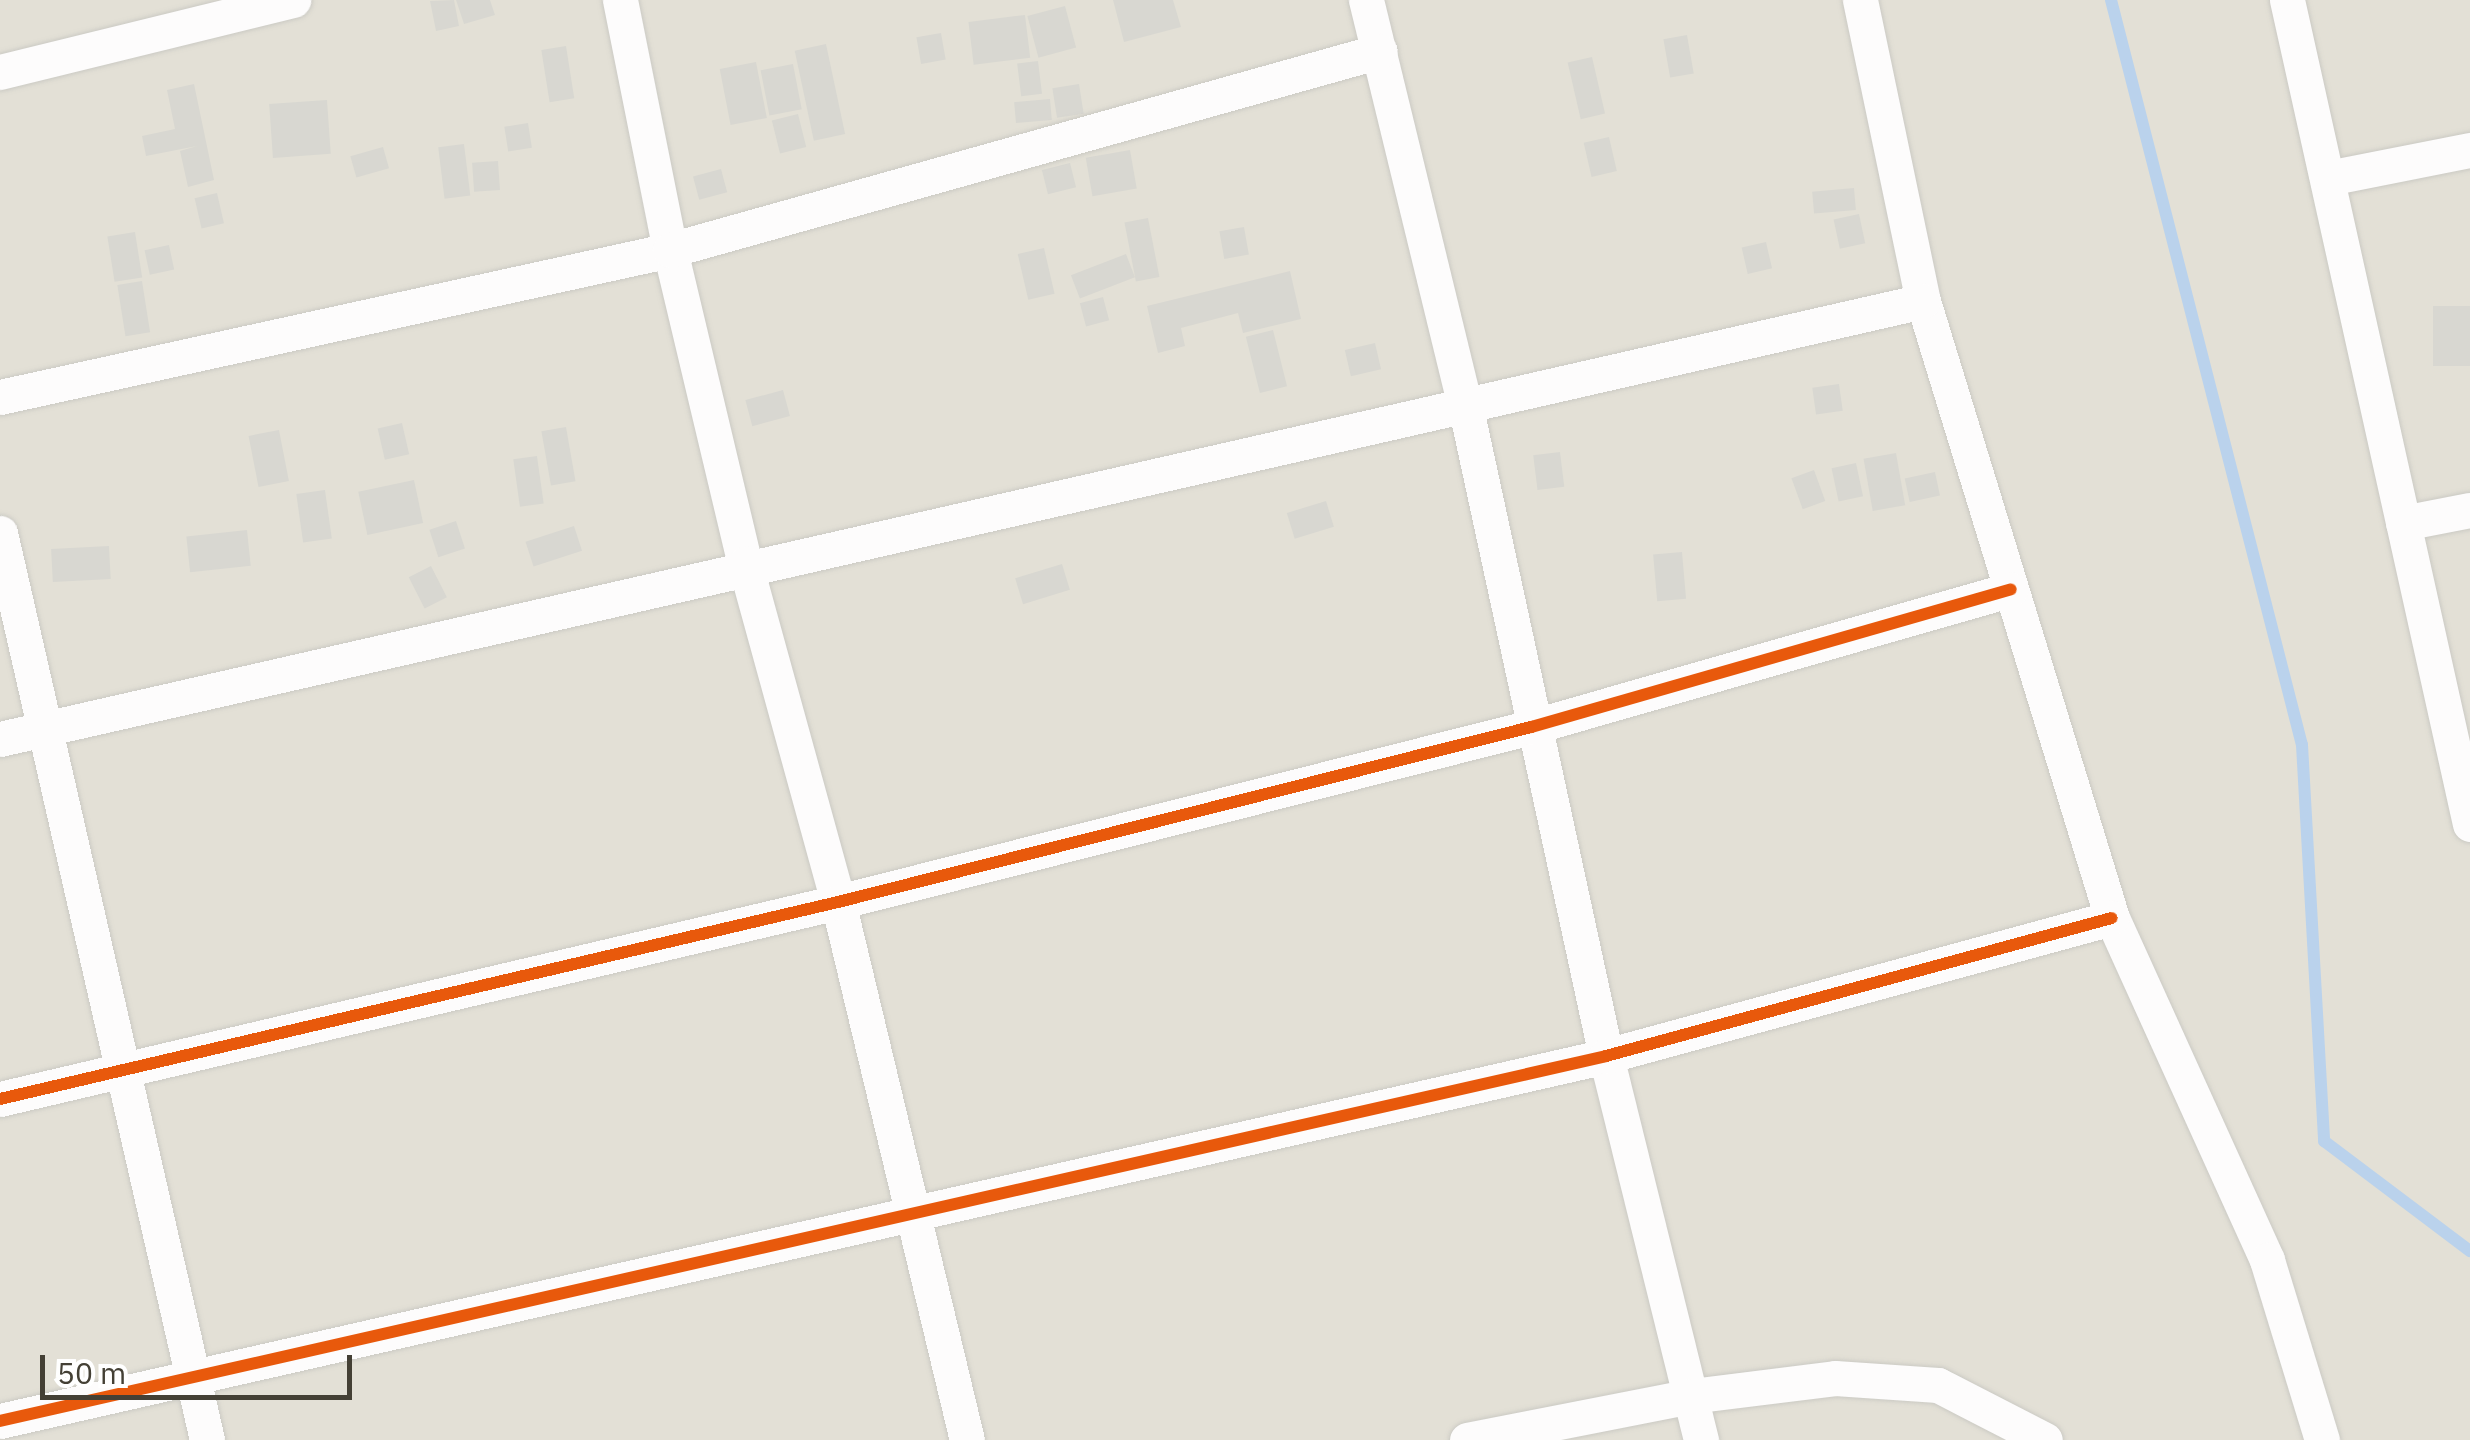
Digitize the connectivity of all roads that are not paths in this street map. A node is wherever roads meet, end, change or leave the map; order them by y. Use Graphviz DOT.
graph roads {
  1 [pos="293,0"];
  2 [pos="620,0"];
  3 [pos="1366,0"];
  4 [pos="1860,0"];
  5 [pos="2287,0"];
  6 [pos="1380,51"];
  7 [pos="0,72"];
  8 [pos="2470,150"];
  9 [pos="2328,178"];
  10 [pos="670,250"];
  11 [pos="1923,301"];
  12 [pos="0,397"];
  13 [pos="1466,410"];
  14 [pos="2470,510"];
  15 [pos="2403,524"];
  16 [pos="0,533"];
  17 [pos="745,564"];
  18 [pos="2011,589"];
  19 [pos="1531,727"];
  20 [pos="45,729"];
  21 [pos="0,739"];
  22 [pos="2470,824"];
  23 [pos="838,902"];
  24 [pos="2112,918"];
  25 [pos="1606,1056"];
  26 [pos="122,1072"];
  27 [pos="0,1099"];
  28 [pos="914,1218"];
  29 [pos="192,1375"];
  30 [pos="1690,1396"];
  31 [pos="0,1422"];
  32 [pos="207,1440"];
  33 [pos="967,1440"];
  34 [pos="1467,1440"];
  35 [pos="1700,1440"];
  36 [pos="2044,1440"];
  37 [pos="2322,1440"];
  1 -- 7 [label="street"];
  2 -- 10 [label="street"];
  3 -- 6 [label="street"];
  4 -- 11 [label="street"];
  5 -- 9 [label="street"];
  6 -- 10 [label="street"];
  6 -- 13 [label="street"];
  8 -- 9 [label="street"];
  9 -- 15 [label="street"];
  10 -- 12 [label="street"];
  10 -- 17 [label="street"];
  11 -- 13 [label="street"];
  11 -- 18 [label="street"];
  13 -- 17 [label="street"];
  13 -- 19 [label="street"];
  14 -- 15 [label="street"];
  15 -- 22 [label="street"];
  16 -- 20 [label="street"];
  17 -- 20 [label="street"];
  17 -- 23 [label="street"];
  18 -- 19 [label="street"];
  18 -- 24 [label="street"];
  19 -- 23 [label="street"];
  19 -- 25 [label="street"];
  20 -- 21 [label="street"];
  20 -- 26 [label="street"];
  23 -- 26 [label="street"];
  23 -- 28 [label="street"];
  24 -- 25 [label="street"];
  24 -- 37 [label="street"];
  25 -- 28 [label="street"];
  25 -- 30 [label="street"];
  26 -- 27 [label="street"];
  26 -- 29 [label="street"];
  28 -- 29 [label="street"];
  28 -- 33 [label="street"];
  29 -- 31 [label="street"];
  29 -- 32 [label="street"];
  30 -- 34 [label="street"];
  30 -- 35 [label="street"];
  30 -- 36 [label="street"];
}
